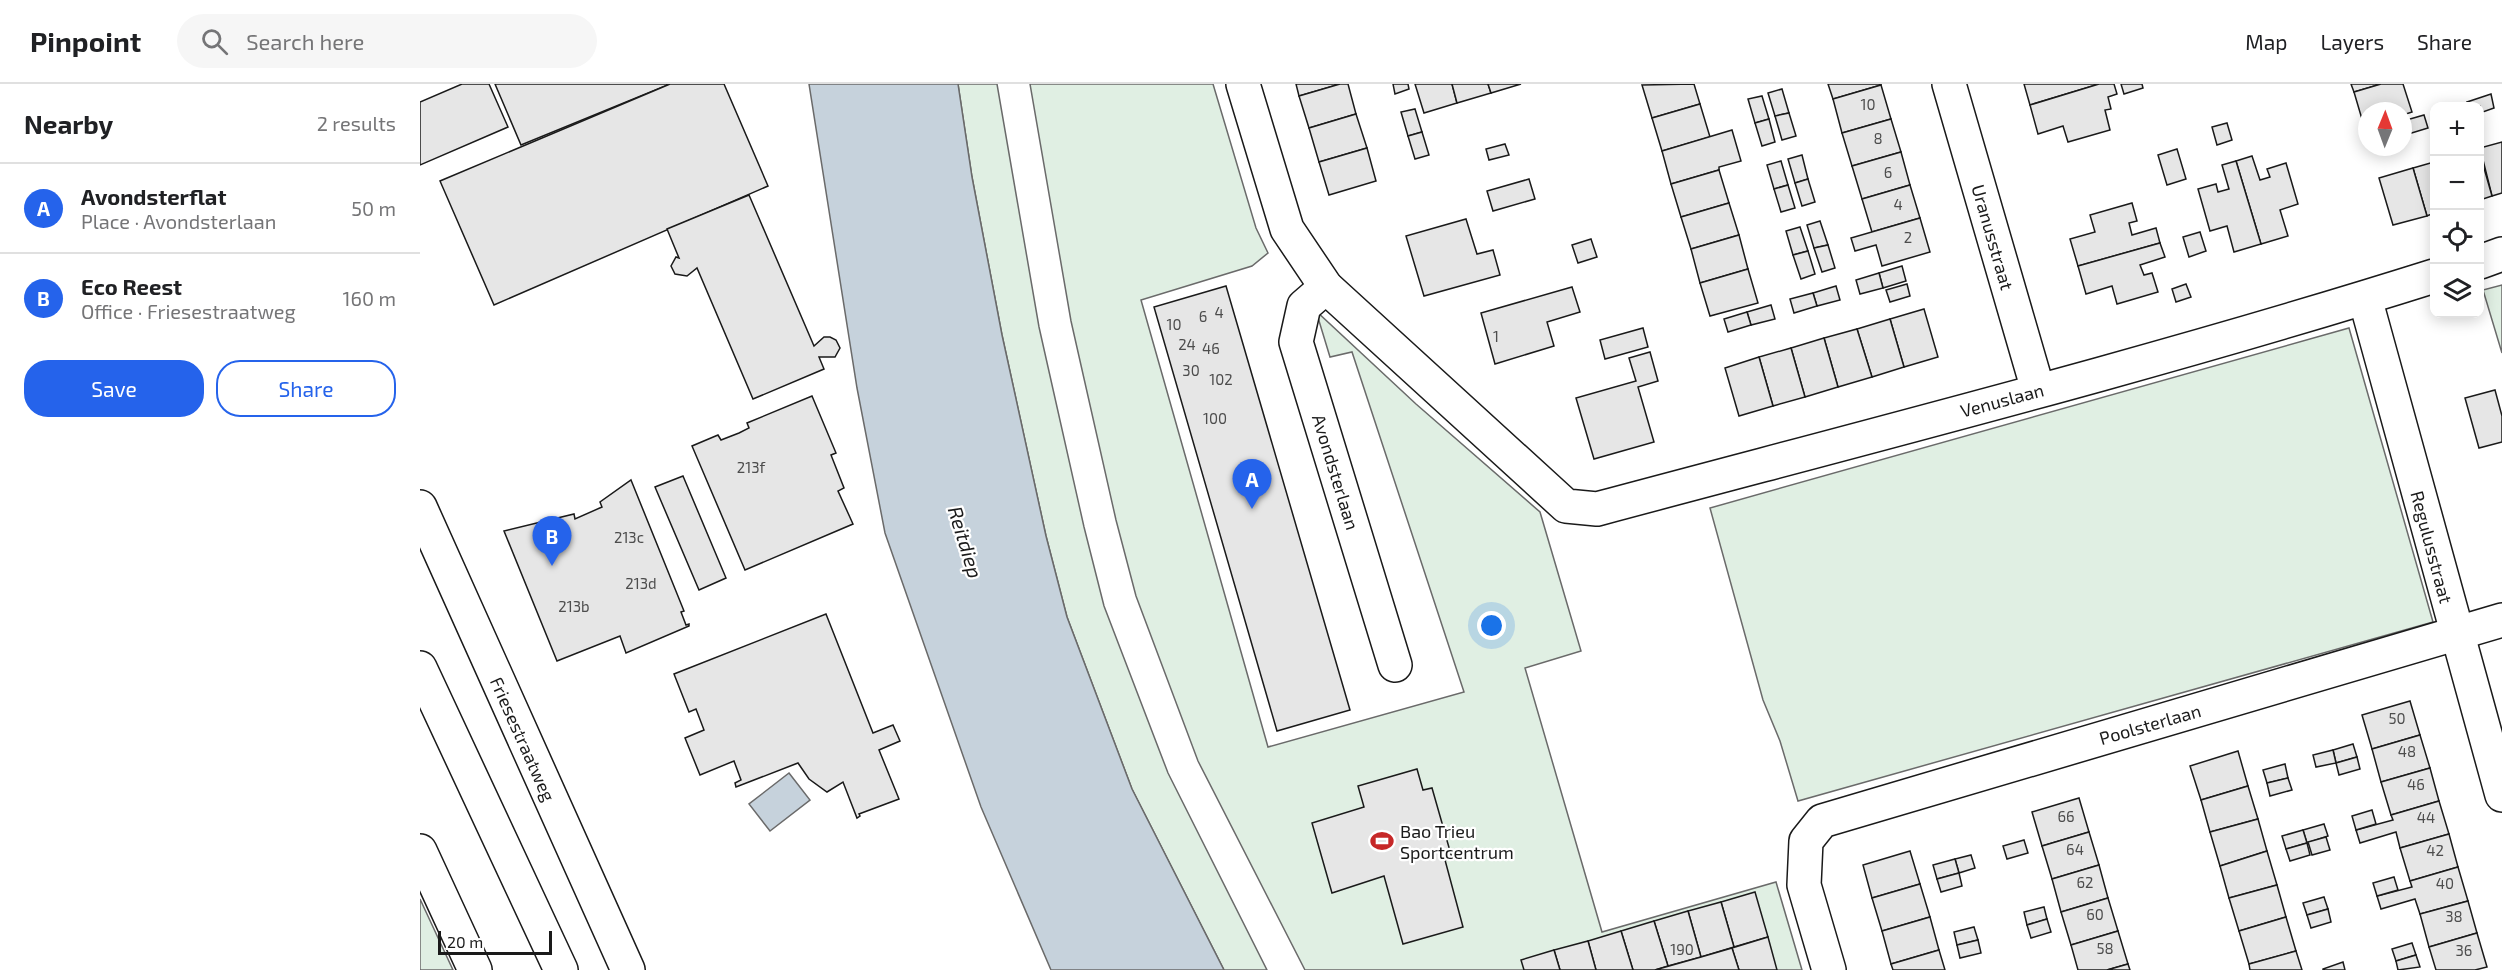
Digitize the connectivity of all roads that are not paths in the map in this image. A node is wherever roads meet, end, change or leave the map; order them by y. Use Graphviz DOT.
graph roads {
  1 [pos="1243,84"];
  2 [pos="1949,84"];
  3 [pos="2502,255"];
  4 [pos="2484,261"];
  5 [pos="2430,277"];
  6 [pos="1326,287"];
  7 [pos="2365,298"];
  8 [pos="2038,390"];
  9 [pos="420,507"];
  10 [pos="2502,620"];
  11 [pos="2456,634"];
  12 [pos="1395,665"];
  13 [pos="420,668"];
  14 [pos="2502,795"];
  15 [pos="420,851"];
  16 [pos="475,970"];
  17 [pos="561,970"];
  18 [pos="627,970"];
  19 [pos="1829,970"];
  1 -- 6 [label="main road"];
  2 -- 8 [label="main road, Uranusstraat"];
  3 -- 4 [label="main road"];
  5 -- 7 [label="main road, Venuslaan"];
  6 -- 8 [label="main road, Venuslaan"];
  6 -- 12 [label="main road, Avondsterlaan"];
  7 -- 8 [label="main road, Venuslaan"];
  7 -- 11 [label="main road, Regulusstraat"];
  9 -- 18 [label="main road, Friesestraatweg"];
  10 -- 11 [label="main road, Poolsterlaan"];
  11 -- 14 [label="main road, Regulusstraat"];
  11 -- 19 [label="main road, Poolsterlaan"];
  13 -- 17 [label="main road"];
  15 -- 16 [label="main road"];
}
